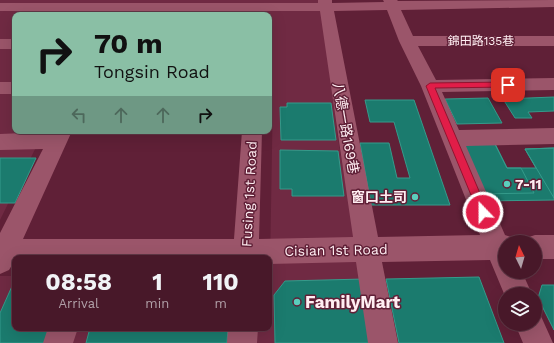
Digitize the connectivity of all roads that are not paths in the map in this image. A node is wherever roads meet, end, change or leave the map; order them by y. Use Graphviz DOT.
graph roads {
  1 [pos="169,3"];
  2 [pos="325,3"];
  3 [pos="391,3"];
  4 [pos="554,3"];
  5 [pos="0,6"];
  6 [pos="121,7"];
  7 [pos="258,7"];
  8 [pos="407,41"];
  9 [pos="554,41"];
  10 [pos="0,44"];
  11 [pos="12,44"];
  12 [pos="554,84"];
  13 [pos="430,86"];
  14 [pos="0,88"];
  15 [pos="12,88"];
  16 [pos="252,134"];
  17 [pos="60,136"];
  18 [pos="554,136"];
  19 [pos="452,138"];
  20 [pos="0,142"];
  21 [pos="498,242"];
  22 [pos="542,247"];
  23 [pos="554,247"];
  24 [pos="367,250"];
  25 [pos="498,253"];
  26 [pos="1,255"];
  27 [pos="12,255"];
  28 [pos="246,255"];
  29 [pos="62,331"];
  30 [pos="243,331"];
  31 [pos="533,331"];
  32 [pos="58,343"];
  33 [pos="242,343"];
  34 [pos="384,343"];
  35 [pos="538,343"];
  1 -- 6 [label="street"];
  1 -- 7 [label="street"];
  2 -- 3 [label="street"];
  2 -- 7 [label="street"];
  2 -- 24 [label="street, 八德一路169巷"];
  3 -- 4 [label="street"];
  3 -- 8 [label="street"];
  5 -- 6 [label="street"];
  8 -- 9 [label="street, 錦田路135巷"];
  8 -- 13 [label="street"];
  10 -- 11 [label="street"];
  12 -- 13 [label="street"];
  13 -- 19 [label="street"];
  14 -- 15 [label="street"];
  16 -- 28 [label="street, Fusing 1st Road"];
  17 -- 20 [label="street"];
  17 -- 26 [label="street"];
  18 -- 19 [label="street"];
  19 -- 21 [label="street"];
  22 -- 23 [label="street"];
  24 -- 25 [label="street, Cisian 1st Road"];
  24 -- 28 [label="street, Cisian 1st Road"];
  24 -- 34 [label="street, 八德一路169巷"];
  26 -- 27 [label="street, Cisian 1st Road"];
  29 -- 32 [label="street"];
  30 -- 33 [label="street"];
  31 -- 35 [label="street"];
}
